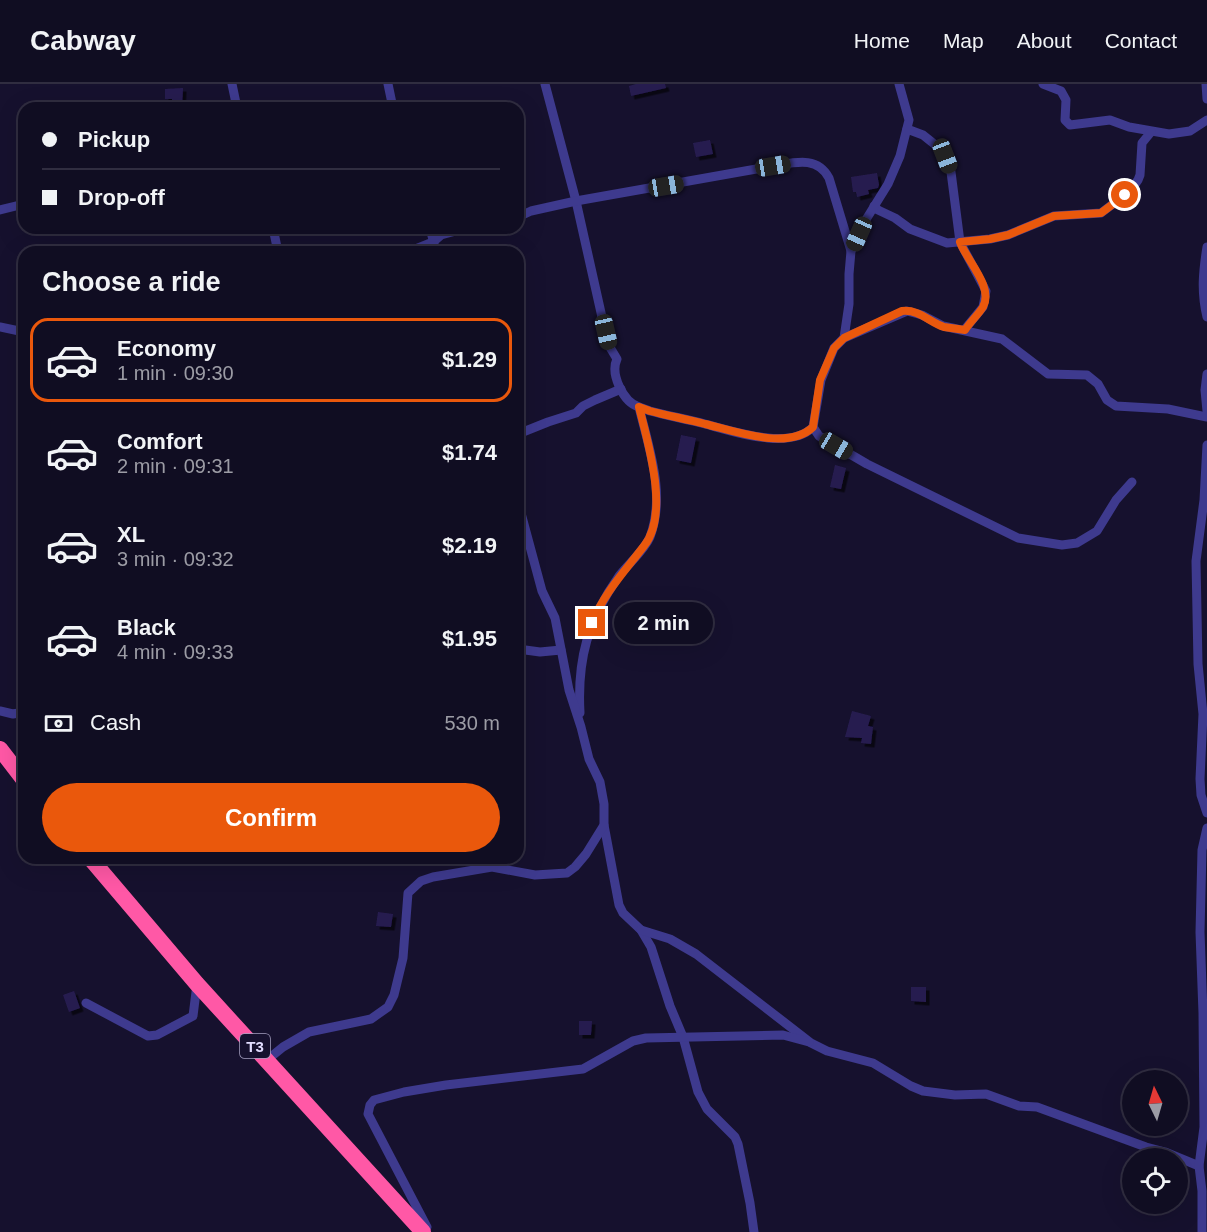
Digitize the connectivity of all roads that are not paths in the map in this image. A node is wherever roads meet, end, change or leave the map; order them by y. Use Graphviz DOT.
graph roads {
  1 [pos="232,84"];
  2 [pos="388,84"];
  3 [pos="545,84"];
  4 [pos="899,84"];
  5 [pos="1043,84"];
  6 [pos="1206,84"];
  7 [pos="1207,99"];
  8 [pos="236,102"];
  9 [pos="392,102"];
  10 [pos="1207,120"];
  11 [pos="907,129"];
  12 [pos="1151,132"];
  13 [pos="576,201"];
  14 [pos="18,206"];
  15 [pos="874,206"];
  16 [pos="0,210"];
  17 [pos="524,214"];
  18 [pos="431,234"];
  19 [pos="445,234"];
  20 [pos="433,242"];
  21 [pos="960,242"];
  22 [pos="423,246"];
  23 [pos="434,246"];
  24 [pos="1207,247"];
  25 [pos="851,251"];
  26 [pos="1207,317"];
  27 [pos="0,327"];
  28 [pos="965,330"];
  29 [pos="18,331"];
  30 [pos="844,338"];
  31 [pos="1207,374"];
  32 [pos="621,390"];
  33 [pos="639,407"];
  34 [pos="1207,411"];
  35 [pos="1207,417"];
  36 [pos="813,427"];
  37 [pos="524,432"];
  38 [pos="1207,445"];
  39 [pos="1132,482"];
  40 [pos="524,524"];
  41 [pos="524,650"];
  42 [pos="561,650"];
  43 [pos="0,711"];
  44 [pos="18,713"];
  45 [pos="581,728"];
  46 [pos="0,749"];
  47 [pos="18,772"];
  48 [pos="1207,813"];
  49 [pos="604,825"];
  50 [pos="1207,828"];
  51 [pos="95,864"];
  52 [pos="641,930"];
  53 [pos="197,984"];
  54 [pos="86,1003"];
  55 [pos="683,1037"];
  56 [pos="811,1043"];
  57 [pos="267,1060"];
  58 [pos="1199,1166"];
  59 [pos="1204,1193"];
  60 [pos="423,1232"];
  61 [pos="429,1232"];
  62 [pos="754,1232"];
  63 [pos="1202,1232"];
  1 -- 8 [label="street"];
  2 -- 9 [label="street"];
  3 -- 13 [label="street"];
  4 -- 11 [label="street"];
  5 -- 12 [label="street"];
  6 -- 7 [label="street"];
  10 -- 12 [label="street"];
  11 -- 15 [label="street"];
  11 -- 21 [label="street"];
  12 -- 21 [label="street"];
  13 -- 17 [label="street"];
  13 -- 25 [label="street"];
  13 -- 32 [label="street"];
  14 -- 16 [label="street"];
  15 -- 21 [label="street"];
  15 -- 25 [label="street"];
  18 -- 20 [label="street"];
  19 -- 20 [label="street"];
  20 -- 22 [label="street"];
  20 -- 23 [label="street"];
  21 -- 28 [label="street"];
  24 -- 26 [label="street"];
  25 -- 30 [label="street"];
  27 -- 29 [label="street"];
  28 -- 30 [label="street"];
  28 -- 35 [label="street"];
  30 -- 36 [label="street"];
  31 -- 34 [label="street"];
  32 -- 33 [label="street"];
  32 -- 37 [label="street"];
  33 -- 36 [label="street"];
  33 -- 45 [label="street"];
  36 -- 39 [label="street"];
  38 -- 48 [label="street"];
  40 -- 42 [label="street"];
  41 -- 42 [label="street"];
  42 -- 45 [label="street"];
  43 -- 44 [label="street"];
  45 -- 49 [label="street"];
  46 -- 47 [label="highway"];
  49 -- 52 [label="street"];
  49 -- 57 [label="street"];
  50 -- 58 [label="street"];
  51 -- 53 [label="highway, T3"];
  52 -- 55 [label="street"];
  52 -- 56 [label="street"];
  53 -- 54 [label="street"];
  53 -- 57 [label="highway, T3"];
  55 -- 56 [label="street"];
  55 -- 61 [label="street"];
  55 -- 62 [label="street"];
  56 -- 58 [label="street"];
  57 -- 60 [label="highway, T3"];
  58 -- 59 [label="street"];
  59 -- 63 [label="street"];
}
